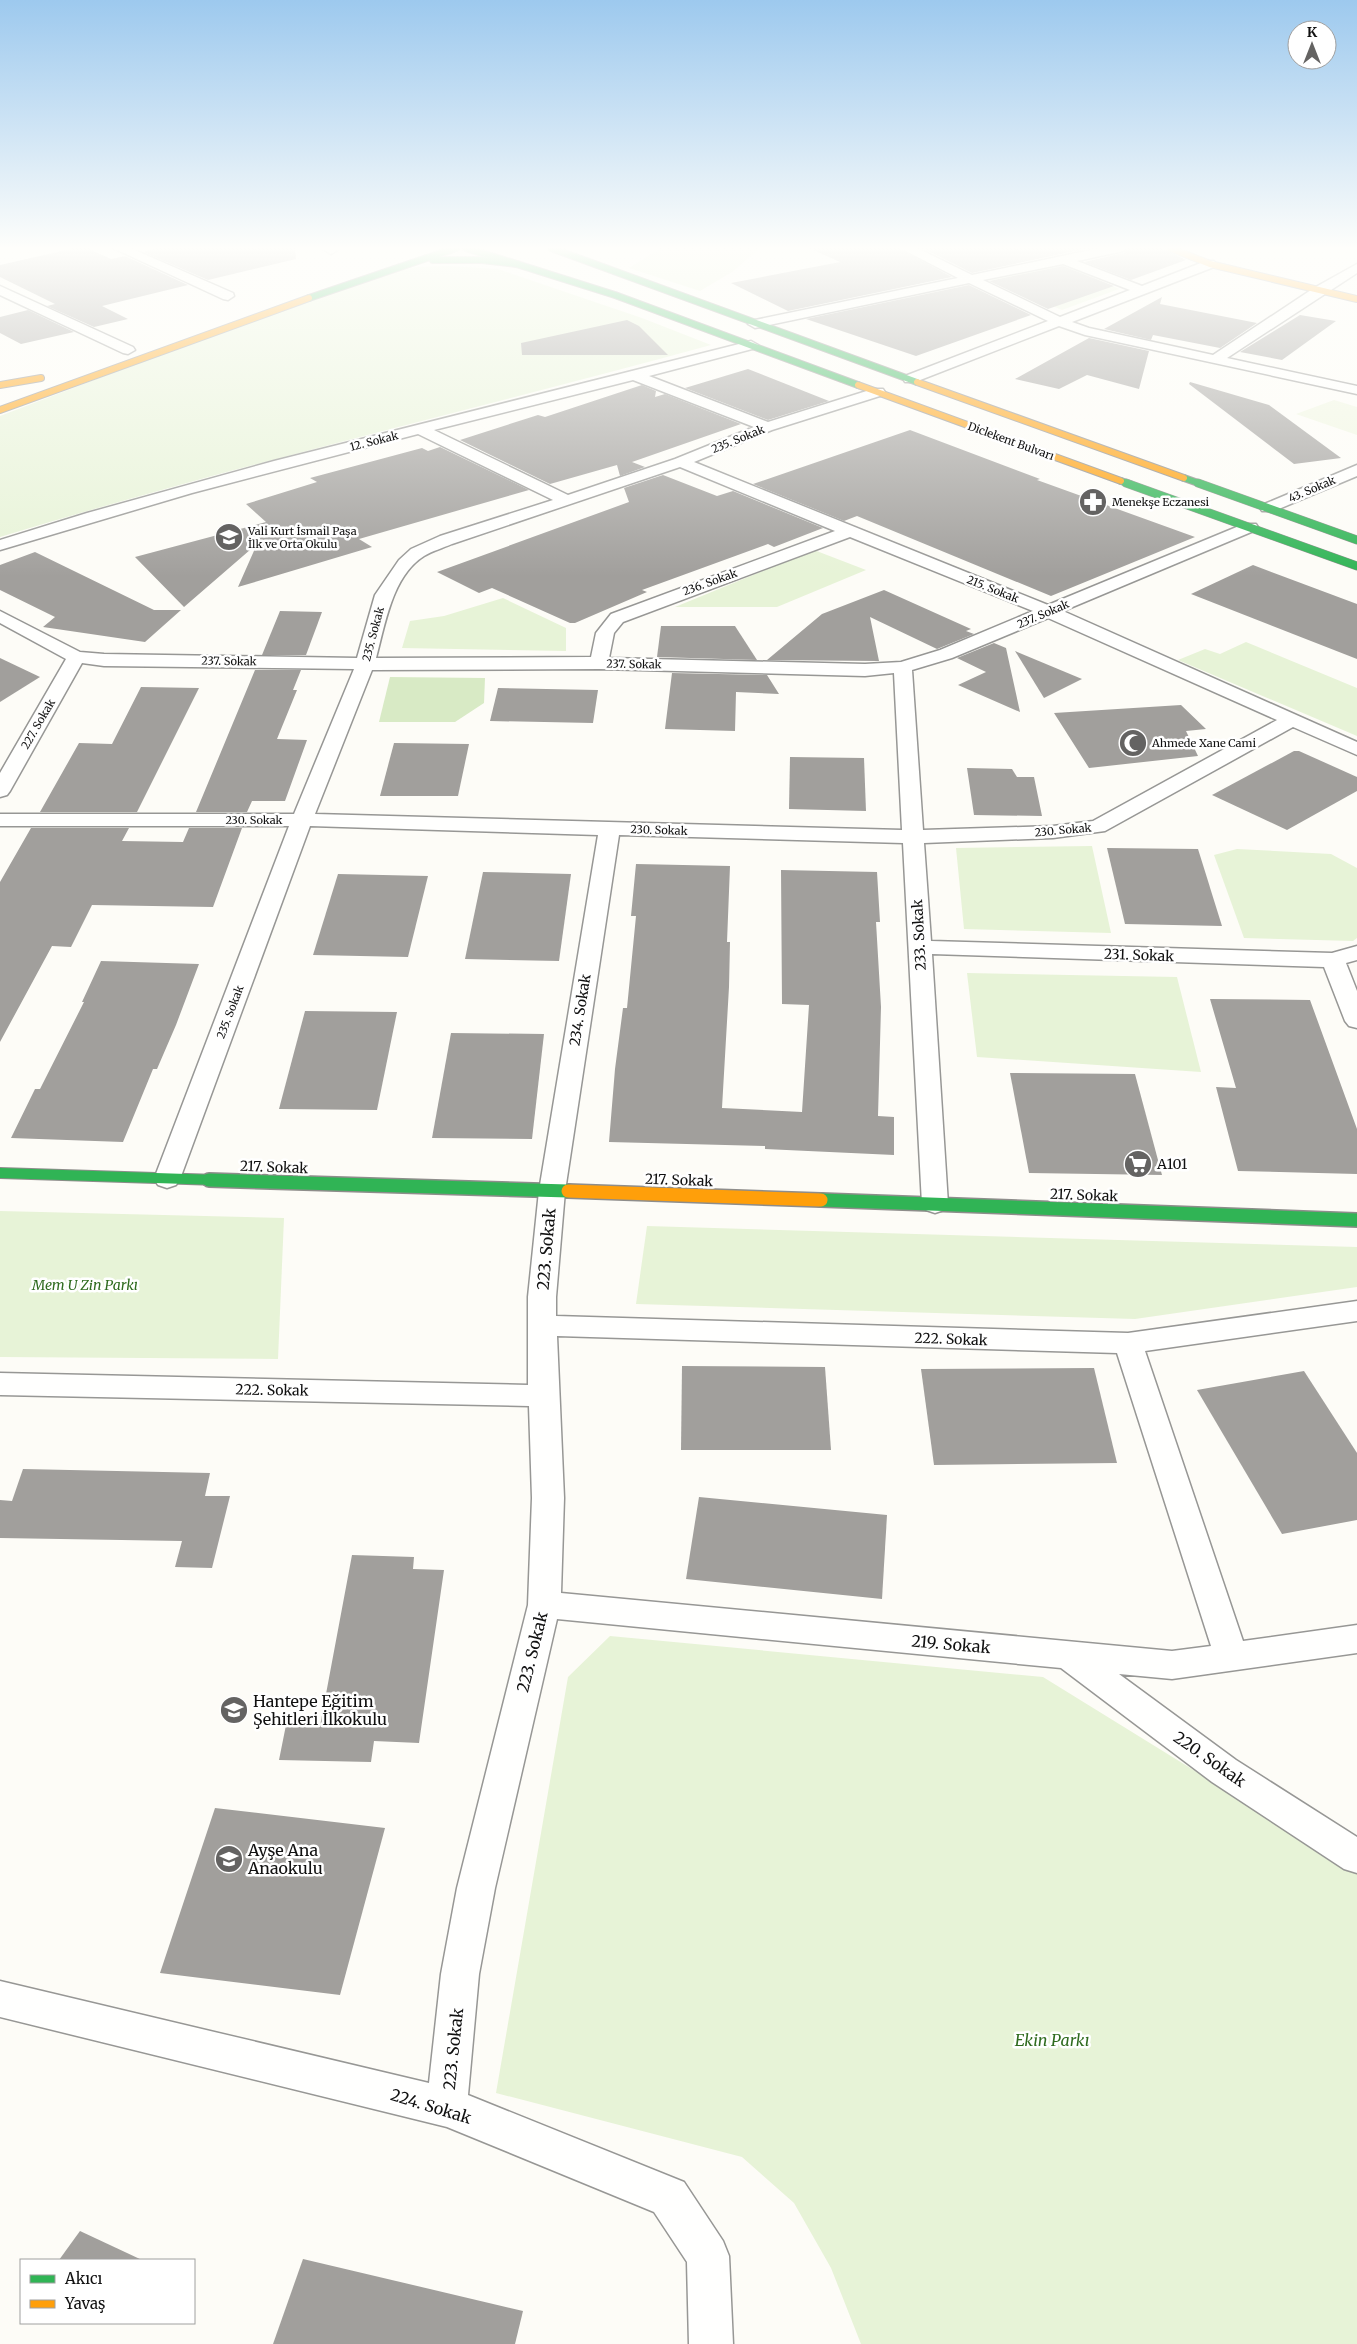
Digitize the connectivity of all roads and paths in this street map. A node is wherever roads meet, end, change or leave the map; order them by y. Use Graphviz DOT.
graph roads {
  1 [pos="146,357"];
  2 [pos="705,357"];
  3 [pos="784,357"];
  4 [pos="849,357"];
  5 [pos="967,357"];
  6 [pos="1202,357"];
  7 [pos="1218,357"];
  8 [pos="1214,360"];
  9 [pos="1357,375"];
  10 [pos="637,376"];
  11 [pos="910,379"];
  12 [pos="0,385"];
  13 [pos="1342,387"];
  14 [pos="1357,390"];
  15 [pos="0,391"];
  16 [pos="878,392"];
  17 [pos="0,410"];
  18 [pos="767,427"];
  19 [pos="419,430"];
  20 [pos="680,462"];
  21 [pos="1357,470"];
  22 [pos="567,501"];
  23 [pos="1268,508"];
  24 [pos="1250,527"];
  25 [pos="852,530"];
  26 [pos="1357,540"];
  27 [pos="0,545"];
  28 [pos="1357,566"];
  29 [pos="1048,611"];
  30 [pos="0,616"];
  31 [pos="76,657"];
  32 [pos="599,663"];
  33 [pos="365,664"];
  34 [pos="903,666"];
  35 [pos="1290,721"];
  36 [pos="1357,749"];
  37 [pos="0,791"];
  38 [pos="0,820"];
  39 [pos="302,820"];
  40 [pos="609,829"];
  41 [pos="913,837"];
  42 [pos="920,946"];
  43 [pos="1357,953"];
  44 [pos="1333,960"];
  45 [pos="1357,1021"];
  46 [pos="0,1173"];
  47 [pos="167,1179"];
  48 [pos="552,1191"];
  49 [pos="935,1204"];
  50 [pos="1357,1220"];
  51 [pos="1357,1311"];
  52 [pos="542,1326"];
  53 [pos="1128,1344"];
  54 [pos="0,1384"];
  55 [pos="543,1396"];
  56 [pos="544,1605"];
  57 [pos="1357,1639"];
  58 [pos="1068,1655"];
  59 [pos="1231,1657"];
  60 [pos="1357,1857"];
  61 [pos="0,1999"];
  62 [pos="447,2107"];
  63 [pos="711,2344"];
  1 -- 17 [label="main road"];
  2 -- 10 [label="street, 12. Sokak"];
  3 -- 16 [label="main road, Diclekent Bulvarı"];
  4 -- 11 [label="main road, Diclekent Bulvarı"];
  5 -- 11 [label="street"];
  6 -- 8 [label="street"];
  7 -- 8 [label="street"];
  8 -- 13 [label="street"];
  9 -- 13 [label="street"];
  10 -- 18 [label="street"];
  10 -- 19 [label="street, 12. Sokak"];
  11 -- 23 [label="main road, Diclekent Bulvarı"];
  12 -- 15 [label="main road"];
  13 -- 14 [label="street"];
  16 -- 18 [label="street, 235. Sokak"];
  16 -- 24 [label="main road, Diclekent Bulvarı"];
  18 -- 20 [label="street, 235. Sokak"];
  19 -- 22 [label="street"];
  19 -- 27 [label="street, 12. Sokak"];
  20 -- 22 [label="street, 235. Sokak"];
  20 -- 25 [label="street, 215. Sokak"];
  21 -- 23 [label="street, 43. Sokak"];
  22 -- 33 [label="street, 235. Sokak"];
  23 -- 26 [label="main road, Diclekent Bulvarı"];
  24 -- 28 [label="main road, Diclekent Bulvarı"];
  24 -- 29 [label="street, 237. Sokak"];
  25 -- 29 [label="street, 215. Sokak"];
  25 -- 32 [label="street, 236. Sokak"];
  29 -- 34 [label="street, 237. Sokak"];
  29 -- 35 [label="street, 215. Sokak"];
  30 -- 31 [label="street, 237. Sokak"];
  31 -- 33 [label="street, 237. Sokak"];
  31 -- 37 [label="street, 227. Sokak"];
  32 -- 33 [label="street, 237. Sokak"];
  32 -- 34 [label="street, 237. Sokak"];
  33 -- 39 [label="street, 235. Sokak"];
  34 -- 41 [label="street, 233. Sokak"];
  35 -- 36 [label="street, 215. Sokak"];
  35 -- 41 [label="street, 230. Sokak"];
  38 -- 39 [label="street, 230. Sokak"];
  39 -- 40 [label="street, 230. Sokak"];
  39 -- 47 [label="street, 235. Sokak"];
  40 -- 41 [label="street, 230. Sokak"];
  40 -- 48 [label="street, 234. Sokak"];
  41 -- 42 [label="street, 233. Sokak"];
  42 -- 44 [label="street, 231. Sokak"];
  42 -- 49 [label="street, 233. Sokak"];
  43 -- 44 [label="street, 231. Sokak"];
  44 -- 45 [label="street"];
  46 -- 47 [label="main road, 217. Sokak"];
  47 -- 48 [label="main road, 217. Sokak"];
  48 -- 49 [label="main road, 217. Sokak"];
  48 -- 52 [label="street, 223. Sokak"];
  49 -- 50 [label="main road, 217. Sokak"];
  51 -- 53 [label="street, 222. Sokak"];
  52 -- 53 [label="street, 222. Sokak"];
  52 -- 55 [label="street, 223. Sokak"];
  53 -- 59 [label="street"];
  54 -- 55 [label="street, 222. Sokak"];
  55 -- 56 [label="street, 223. Sokak"];
  56 -- 58 [label="street, 219. Sokak"];
  56 -- 62 [label="street, 223. Sokak"];
  57 -- 59 [label="street, 219. Sokak"];
  58 -- 59 [label="street, 219. Sokak"];
  58 -- 60 [label="street, 220. Sokak"];
  61 -- 62 [label="street, 224. Sokak"];
  62 -- 63 [label="street, 224. Sokak"];
}
